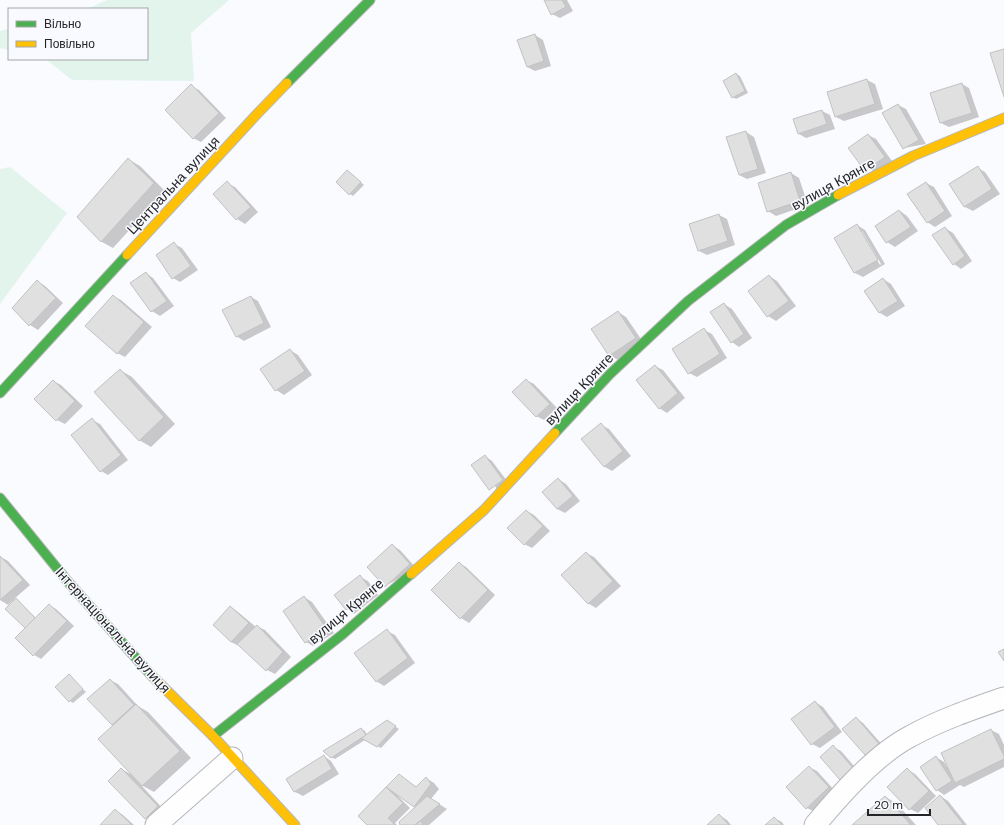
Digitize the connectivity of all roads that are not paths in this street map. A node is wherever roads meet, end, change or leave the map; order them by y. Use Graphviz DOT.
graph roads {
  1 [pos="370,0"];
  2 [pos="1004,118"];
  3 [pos="0,393"];
  4 [pos="0,498"];
  5 [pos="1004,698"];
  6 [pos="212,736"];
  7 [pos="232,758"];
  8 [pos="156,825"];
  9 [pos="294,825"];
  10 [pos="815,825"];
  1 -- 3 [label="street, Центральна вулиця"];
  2 -- 6 [label="street, вулиця Крянге"];
  4 -- 6 [label="street, Інтернаціональна вулиця"];
  5 -- 10 [label="street"];
  6 -- 7 [label="street, Інтернаціональна вулиця"];
  7 -- 8 [label="street"];
  7 -- 9 [label="street, Інтернаціональна вулиця"];
}
